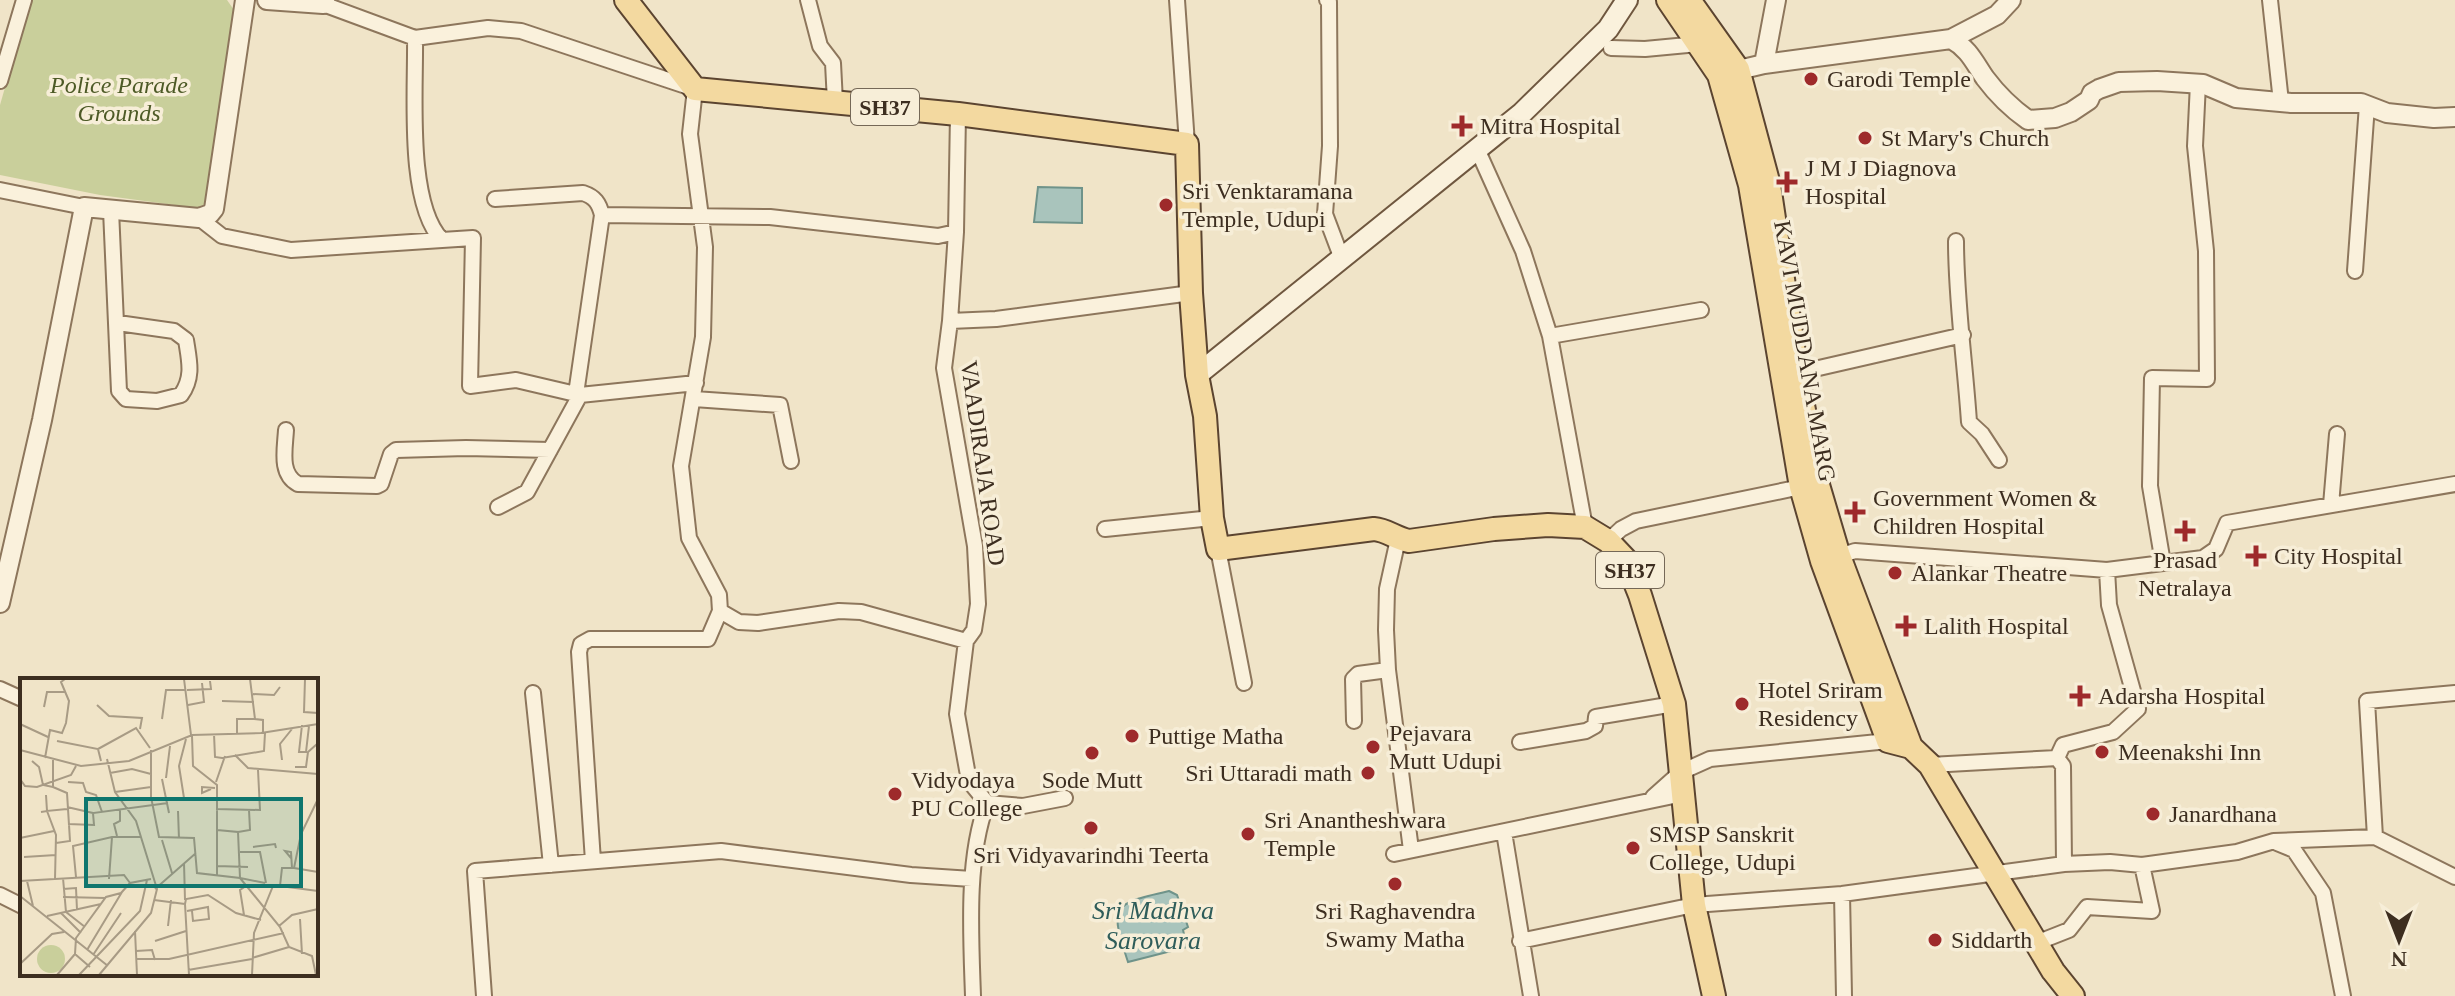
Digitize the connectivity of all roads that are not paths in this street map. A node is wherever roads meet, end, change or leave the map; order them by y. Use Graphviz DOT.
graph roads {
  1 [pos="24,0"];
  2 [pos="245,0"];
  3 [pos="267,0"];
  4 [pos="808,0"];
  5 [pos="1177,0"];
  6 [pos="1327,0"];
  7 [pos="1627,0"];
  8 [pos="1668,0"];
  9 [pos="1689,0"];
  10 [pos="1776,0"];
  11 [pos="2011,0"];
  12 [pos="2270,0"];
  13 [pos="629,1"];
  14 [pos="324,2"];
  15 [pos="415,38"];
  16 [pos="1951,39"];
  17 [pos="1698,44"];
  18 [pos="1611,48"];
  19 [pos="1764,64"];
  20 [pos="1729,72"];
  21 [pos="0,81"];
  22 [pos="2198,83"];
  23 [pos="695,89"];
  24 [pos="835,102"];
  25 [pos="2281,102"];
  26 [pos="2367,105"];
  27 [pos="958,114"];
  28 [pos="2455,117"];
  29 [pos="1187,144"];
  30 [pos="1478,151"];
  31 [pos="0,190"];
  32 [pos="495,199"];
  33 [pos="84,207"];
  34 [pos="111,210"];
  35 [pos="602,215"];
  36 [pos="700,216"];
  37 [pos="199,218"];
  38 [pos="956,232"];
  39 [pos="442,240"];
  40 [pos="1956,241"];
  41 [pos="1342,259"];
  42 [pos="2355,271"];
  43 [pos="1191,293"];
  44 [pos="1701,310"];
  45 [pos="950,321"];
  46 [pos="118,323"];
  47 [pos="1963,335"];
  48 [pos="1550,336"];
  49 [pos="1797,373"];
  50 [pos="1197,375"];
  51 [pos="696,383"];
  52 [pos="578,394"];
  53 [pos="694,399"];
  54 [pos="286,430"];
  55 [pos="2337,434"];
  56 [pos="550,450"];
  57 [pos="1999,460"];
  58 [pos="791,461"];
  59 [pos="2455,484"];
  60 [pos="1801,487"];
  61 [pos="2331,505"];
  62 [pos="498,507"];
  63 [pos="1212,518"];
  64 [pos="1585,527"];
  65 [pos="1105,529"];
  66 [pos="1398,539"];
  67 [pos="1608,541"];
  68 [pos="1218,549"];
  69 [pos="1839,556"];
  70 [pos="2163,563"];
  71 [pos="2107,570"];
  72 [pos="0,603"];
  73 [pos="720,611"];
  74 [pos="966,641"];
  75 [pos="1388,670"];
  76 [pos="1244,683"];
  77 [pos="0,689"];
  78 [pos="533,693"];
  79 [pos="2455,693"];
  80 [pos="20,698"];
  81 [pos="1674,704"];
  82 [pos="1354,721"];
  83 [pos="1888,741"];
  84 [pos="1520,742"];
  85 [pos="1911,747"];
  86 [pos="2057,758"];
  87 [pos="1930,765"];
  88 [pos="1682,783"];
  89 [pos="1065,798"];
  90 [pos="1647,801"];
  91 [pos="987,803"];
  92 [pos="1504,832"];
  93 [pos="2375,837"];
  94 [pos="2274,841"];
  95 [pos="1411,850"];
  96 [pos="1394,854"];
  97 [pos="593,861"];
  98 [pos="2064,864"];
  99 [pos="551,865"];
  100 [pos="2142,865"];
  101 [pos="1996,873"];
  102 [pos="2455,877"];
  103 [pos="972,879"];
  104 [pos="1842,894"];
  105 [pos="0,895"];
  106 [pos="20,905"];
  107 [pos="1694,905"];
  108 [pos="1520,941"];
  109 [pos="2036,943"];
  110 [pos="2053,971"];
  111 [pos="484,996"];
  112 [pos="973,996"];
  113 [pos="1531,996"];
  114 [pos="1714,996"];
  115 [pos="1844,996"];
  116 [pos="2056,996"];
  117 [pos="2073,996"];
  118 [pos="2343,996"];
  1 -- 21 [label="street"];
  2 -- 37 [label="street"];
  3 -- 14 [label="street"];
  4 -- 24 [label="street"];
  5 -- 29 [label="street"];
  6 -- 41 [label="street"];
  7 -- 30 [label="main road"];
  8 -- 17 [label="main road, KAVI MUDDANA MARG"];
  9 -- 20 [label="main road, KAVI MUDDANA MARG"];
  10 -- 19 [label="street"];
  11 -- 16 [label="street"];
  12 -- 25 [label="street"];
  13 -- 23 [label="main road"];
  14 -- 15 [label="street"];
  15 -- 23 [label="street"];
  15 -- 39 [label="street"];
  16 -- 19 [label="street"];
  16 -- 22 [label="street"];
  17 -- 18 [label="street"];
  17 -- 20 [label="main road, KAVI MUDDANA MARG"];
  19 -- 20 [label="street"];
  20 -- 49 [label="main road, KAVI MUDDANA MARG"];
  20 -- 60 [label="main road, KAVI MUDDANA MARG"];
  22 -- 25 [label="street"];
  22 -- 70 [label="street"];
  23 -- 24 [label="main road, SH37"];
  23 -- 36 [label="street"];
  24 -- 27 [label="main road, SH37"];
  25 -- 26 [label="street"];
  26 -- 28 [label="street"];
  26 -- 42 [label="street"];
  27 -- 29 [label="main road, SH37"];
  27 -- 38 [label="street, VAADIRAJA ROAD"];
  29 -- 43 [label="main road"];
  30 -- 41 [label="main road"];
  30 -- 48 [label="street"];
  31 -- 33 [label="street"];
  32 -- 35 [label="street"];
  33 -- 34 [label="street"];
  33 -- 72 [label="street"];
  34 -- 37 [label="street"];
  34 -- 46 [label="street"];
  35 -- 36 [label="street"];
  35 -- 52 [label="street"];
  36 -- 38 [label="street"];
  36 -- 51 [label="street"];
  37 -- 39 [label="street"];
  38 -- 45 [label="street, VAADIRAJA ROAD"];
  39 -- 52 [label="street"];
  40 -- 47 [label="street"];
  41 -- 50 [label="main road"];
  43 -- 45 [label="street"];
  43 -- 50 [label="main road"];
  44 -- 48 [label="street"];
  45 -- 74 [label="street, VAADIRAJA ROAD"];
  46 -- 46 [label="street"];
  47 -- 49 [label="street"];
  47 -- 57 [label="street"];
  48 -- 64 [label="street"];
  49 -- 69 [label="main road, KAVI MUDDANA MARG"];
  50 -- 63 [label="main road"];
  51 -- 52 [label="street"];
  51 -- 53 [label="street"];
  52 -- 56 [label="street"];
  53 -- 58 [label="street"];
  53 -- 73 [label="street"];
  54 -- 56 [label="street"];
  55 -- 61 [label="street"];
  56 -- 62 [label="street"];
  59 -- 61 [label="street"];
  60 -- 67 [label="street"];
  60 -- 83 [label="main road, KAVI MUDDANA MARG"];
  61 -- 70 [label="street"];
  63 -- 65 [label="street"];
  63 -- 68 [label="main road"];
  64 -- 66 [label="main road, SH37"];
  64 -- 67 [label="main road, SH37"];
  66 -- 68 [label="main road, SH37"];
  66 -- 75 [label="street"];
  67 -- 81 [label="main road, SH37"];
  68 -- 76 [label="street"];
  69 -- 71 [label="street"];
  69 -- 85 [label="main road, KAVI MUDDANA MARG"];
  70 -- 71 [label="street"];
  71 -- 86 [label="street"];
  73 -- 74 [label="street"];
  73 -- 97 [label="street"];
  74 -- 91 [label="street, VAADIRAJA ROAD"];
  75 -- 82 [label="street"];
  75 -- 95 [label="street"];
  77 -- 80 [label="street"];
  78 -- 99 [label="street"];
  79 -- 93 [label="street"];
  81 -- 84 [label="street"];
  81 -- 88 [label="main road, SH37"];
  83 -- 85 [label="main road, KAVI MUDDANA MARG"];
  83 -- 88 [label="street"];
  85 -- 87 [label="main road, KAVI MUDDANA MARG"];
  86 -- 87 [label="street"];
  86 -- 98 [label="street"];
  87 -- 101 [label="main road, KAVI MUDDANA MARG"];
  88 -- 90 [label="street"];
  88 -- 90 [label="street"];
  88 -- 107 [label="main road, SH37"];
  89 -- 91 [label="street"];
  90 -- 92 [label="street"];
  91 -- 103 [label="street"];
  92 -- 95 [label="street"];
  92 -- 108 [label="street"];
  93 -- 94 [label="street"];
  93 -- 102 [label="street"];
  94 -- 100 [label="street"];
  94 -- 118 [label="street"];
  95 -- 96 [label="street"];
  97 -- 99 [label="street"];
  97 -- 103 [label="street"];
  98 -- 100 [label="street"];
  98 -- 101 [label="street"];
  99 -- 111 [label="street"];
  100 -- 109 [label="street"];
  101 -- 104 [label="street"];
  101 -- 109 [label="main road, KAVI MUDDANA MARG"];
  103 -- 112 [label="street"];
  104 -- 107 [label="street"];
  104 -- 115 [label="street"];
  105 -- 106 [label="street"];
  107 -- 108 [label="street"];
  107 -- 114 [label="main road, SH37"];
  108 -- 113 [label="street"];
  109 -- 110 [label="main road, KAVI MUDDANA MARG"];
  110 -- 116 [label="street"];
  110 -- 117 [label="main road, KAVI MUDDANA MARG"];
}
